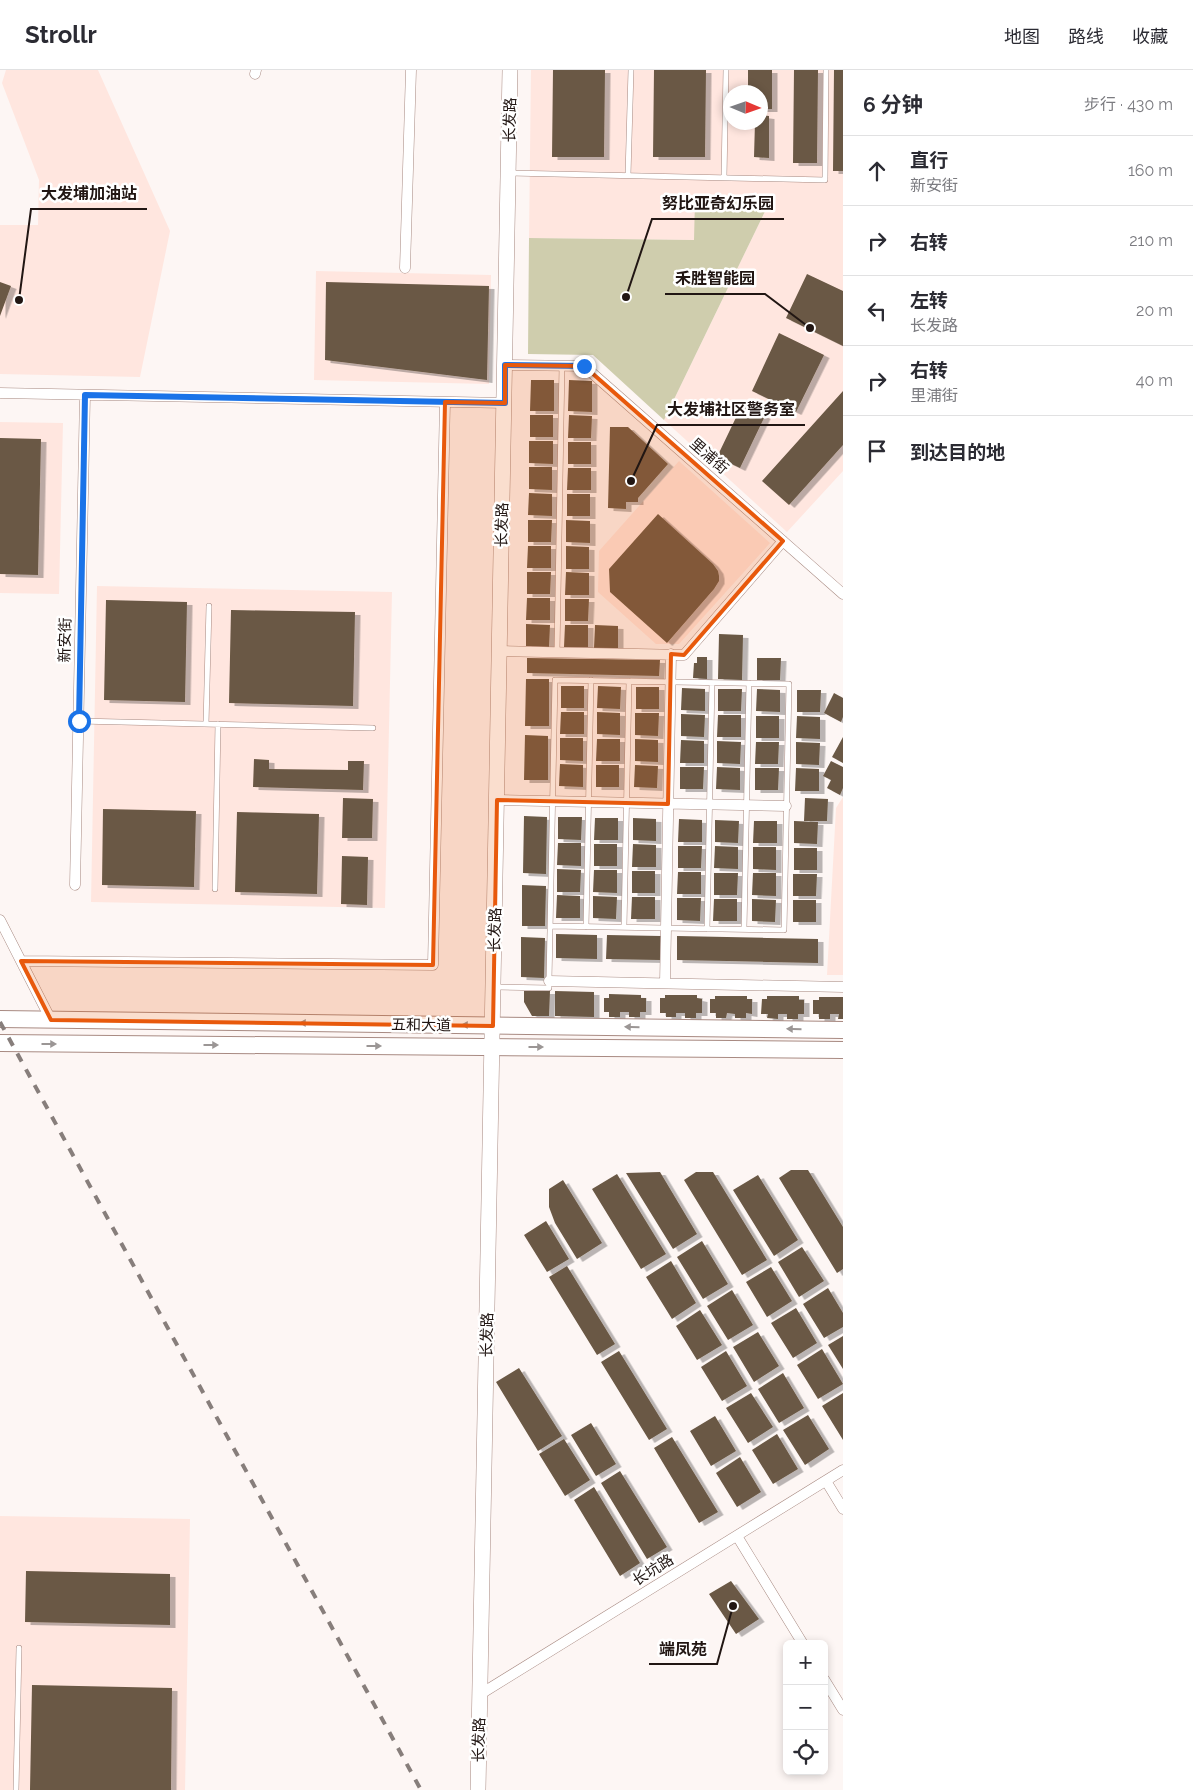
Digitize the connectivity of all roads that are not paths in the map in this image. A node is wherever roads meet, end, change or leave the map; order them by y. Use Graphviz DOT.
graph roads {
  1 [pos="411,70"];
  2 [pos="510,70"];
  3 [pos="631,70"];
  4 [pos="726,70"];
  5 [pos="826,70"];
  6 [pos="509,172"];
  7 [pos="628,175"];
  8 [pos="724,177"];
  9 [pos="405,268"];
  10 [pos="505,365"];
  11 [pos="562,365"];
  12 [pos="0,393"];
  13 [pos="85,395"];
  14 [pos="445,402"];
  15 [pos="505,403"];
  16 [pos="783,542"];
  17 [pos="843,594"];
  18 [pos="209,606"];
  19 [pos="500,651"];
  20 [pos="557,652"];
  21 [pos="671,654"];
  22 [pos="591,680"];
  23 [pos="628,681"];
  24 [pos="670,682"];
  25 [pos="712,682"];
  26 [pos="749,683"];
  27 [pos="79,721"];
  28 [pos="206,724"];
  29 [pos="218,724"];
  30 [pos="373,728"];
  31 [pos="497,800"];
  32 [pos="553,801"];
  33 [pos="589,802"];
  34 [pos="626,803"];
  35 [pos="668,804"];
  36 [pos="709,805"];
  37 [pos="747,805"];
  38 [pos="786,806"];
  39 [pos="75,885"];
  40 [pos="215,889"];
  41 [pos="0,920"];
  42 [pos="550,926"];
  43 [pos="586,927"];
  44 [pos="624,927"];
  45 [pos="666,928"];
  46 [pos="707,929"];
  47 [pos="744,929"];
  48 [pos="21,961"];
  49 [pos="550,981"];
  50 [pos="665,983"];
  51 [pos="494,987"];
  52 [pos="843,987"];
  53 [pos="0,1019"];
  54 [pos="51,1020"];
  55 [pos="493,1026"];
  56 [pos="843,1030"];
  57 [pos="0,1043"];
  58 [pos="492,1047"];
  59 [pos="843,1050"];
  60 [pos="843,1470"];
  61 [pos="826,1481"];
  62 [pos="843,1509"];
  63 [pos="737,1536"];
  64 [pos="801,1640"];
  65 [pos="19,1648"];
  66 [pos="828,1685"];
  67 [pos="480,1695"];
  68 [pos="843,1710"];
  69 [pos="16,1790"];
  70 [pos="478,1790"];
  1 -- 9 [label="street"];
  2 -- 6 [label="street, 长发路"];
  3 -- 7 [label="lane"];
  4 -- 8 [label="lane"];
  5 -- 8 [label="lane"];
  6 -- 7 [label="lane"];
  6 -- 10 [label="street, 长发路"];
  7 -- 8 [label="lane"];
  10 -- 11 [label="street, 里浦街"];
  10 -- 15 [label="street, 长发路"];
  11 -- 16 [label="street, 里浦街"];
  11 -- 20 [label="lane"];
  12 -- 13 [label="street"];
  13 -- 14 [label="street"];
  13 -- 27 [label="street, 新安街"];
  14 -- 15 [label="street"];
  14 -- 48 [label="street"];
  15 -- 19 [label="street, 长发路"];
  16 -- 17 [label="street, 里浦街"];
  16 -- 21 [label="street"];
  18 -- 28 [label="lane"];
  19 -- 20 [label="street"];
  19 -- 31 [label="street, 长发路"];
  20 -- 21 [label="street"];
  21 -- 24 [label="street"];
  22 -- 23 [label="lane"];
  22 -- 32 [label="lane"];
  22 -- 33 [label="lane"];
  23 -- 24 [label="lane"];
  23 -- 34 [label="lane"];
  24 -- 25 [label="lane"];
  24 -- 35 [label="street"];
  25 -- 26 [label="lane"];
  25 -- 36 [label="lane"];
  26 -- 37 [label="lane"];
  26 -- 38 [label="lane"];
  27 -- 28 [label="lane"];
  27 -- 39 [label="street, 新安街"];
  28 -- 29 [label="lane"];
  29 -- 30 [label="lane"];
  29 -- 40 [label="lane"];
  31 -- 32 [label="street"];
  31 -- 51 [label="street, 长发路"];
  32 -- 33 [label="street"];
  32 -- 42 [label="lane"];
  33 -- 34 [label="street"];
  33 -- 43 [label="lane"];
  34 -- 35 [label="street"];
  34 -- 44 [label="lane"];
  35 -- 36 [label="street"];
  35 -- 45 [label="street"];
  36 -- 37 [label="street"];
  36 -- 46 [label="lane"];
  37 -- 38 [label="street"];
  37 -- 47 [label="lane"];
  38 -- 47 [label="lane"];
  41 -- 48 [label="street"];
  42 -- 43 [label="lane"];
  42 -- 49 [label="lane"];
  43 -- 44 [label="lane"];
  44 -- 45 [label="lane"];
  45 -- 46 [label="lane"];
  45 -- 50 [label="street"];
  46 -- 47 [label="lane"];
  48 -- 54 [label="street"];
  49 -- 50 [label="street"];
  49 -- 51 [label="lane"];
  50 -- 52 [label="street"];
  51 -- 55 [label="street, 长发路"];
  53 -- 54 [label="main road, 五和大道"];
  55 -- 54 [label="main road, 五和大道, one-way"];
  56 -- 55 [label="main road, 五和大道, one-way"];
  55 -- 58 [label="street, 长发路"];
  57 -- 58 [label="main road, 五和大道, one-way"];
  58 -- 59 [label="main road, 五和大道, one-way"];
  58 -- 67 [label="street, 长发路"];
  60 -- 61 [label="street, 长坑路"];
  61 -- 62 [label="street"];
  61 -- 63 [label="street, 长坑路"];
  63 -- 64 [label="street"];
  63 -- 67 [label="street, 长坑路"];
  65 -- 69 [label="lane"];
  66 -- 68 [label="street"];
  67 -- 70 [label="street, 长发路"];
}
